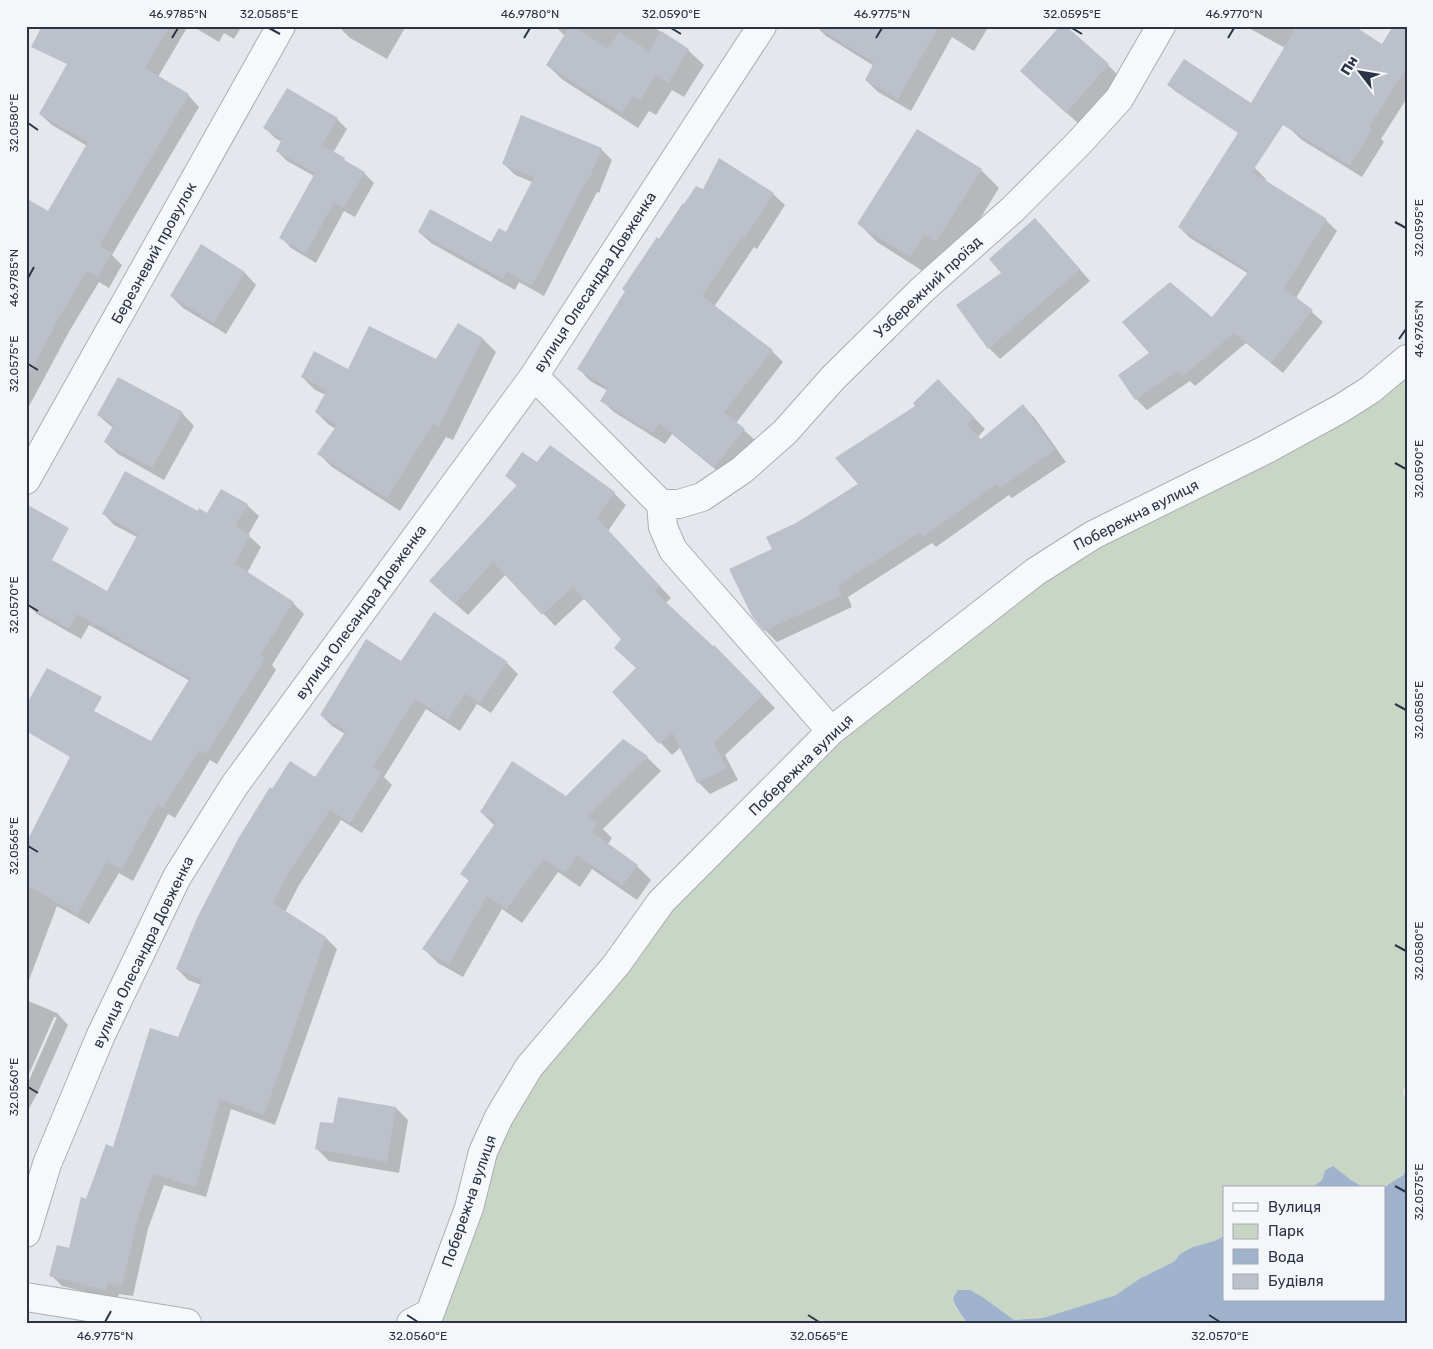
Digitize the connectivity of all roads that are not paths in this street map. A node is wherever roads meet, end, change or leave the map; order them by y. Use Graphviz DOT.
graph roads {
  1 [pos="281,26"];
  2 [pos="762,26"];
  3 [pos="1161,26"];
  4 [pos="1407,359"];
  5 [pos="534,376"];
  6 [pos="26,480"];
  7 [pos="661,504"];
  8 [pos="831,731"];
  9 [pos="26,1234"];
  10 [pos="26,1297"];
  11 [pos="421,1318"];
  12 [pos="187,1323"];
  1 -- 6 [label="street, Березневий провулок"];
  2 -- 5 [label="street, вулиця Олесандра Довженка"];
  3 -- 7 [label="street, Узбережний проїзд"];
  4 -- 8 [label="street, Побережна вулиця"];
  5 -- 7 [label="street"];
  5 -- 9 [label="street, вулиця Олесандра Довженка"];
  7 -- 8 [label="street"];
  8 -- 11 [label="street, Побережна вулиця"];
  10 -- 12 [label="street"];
}
